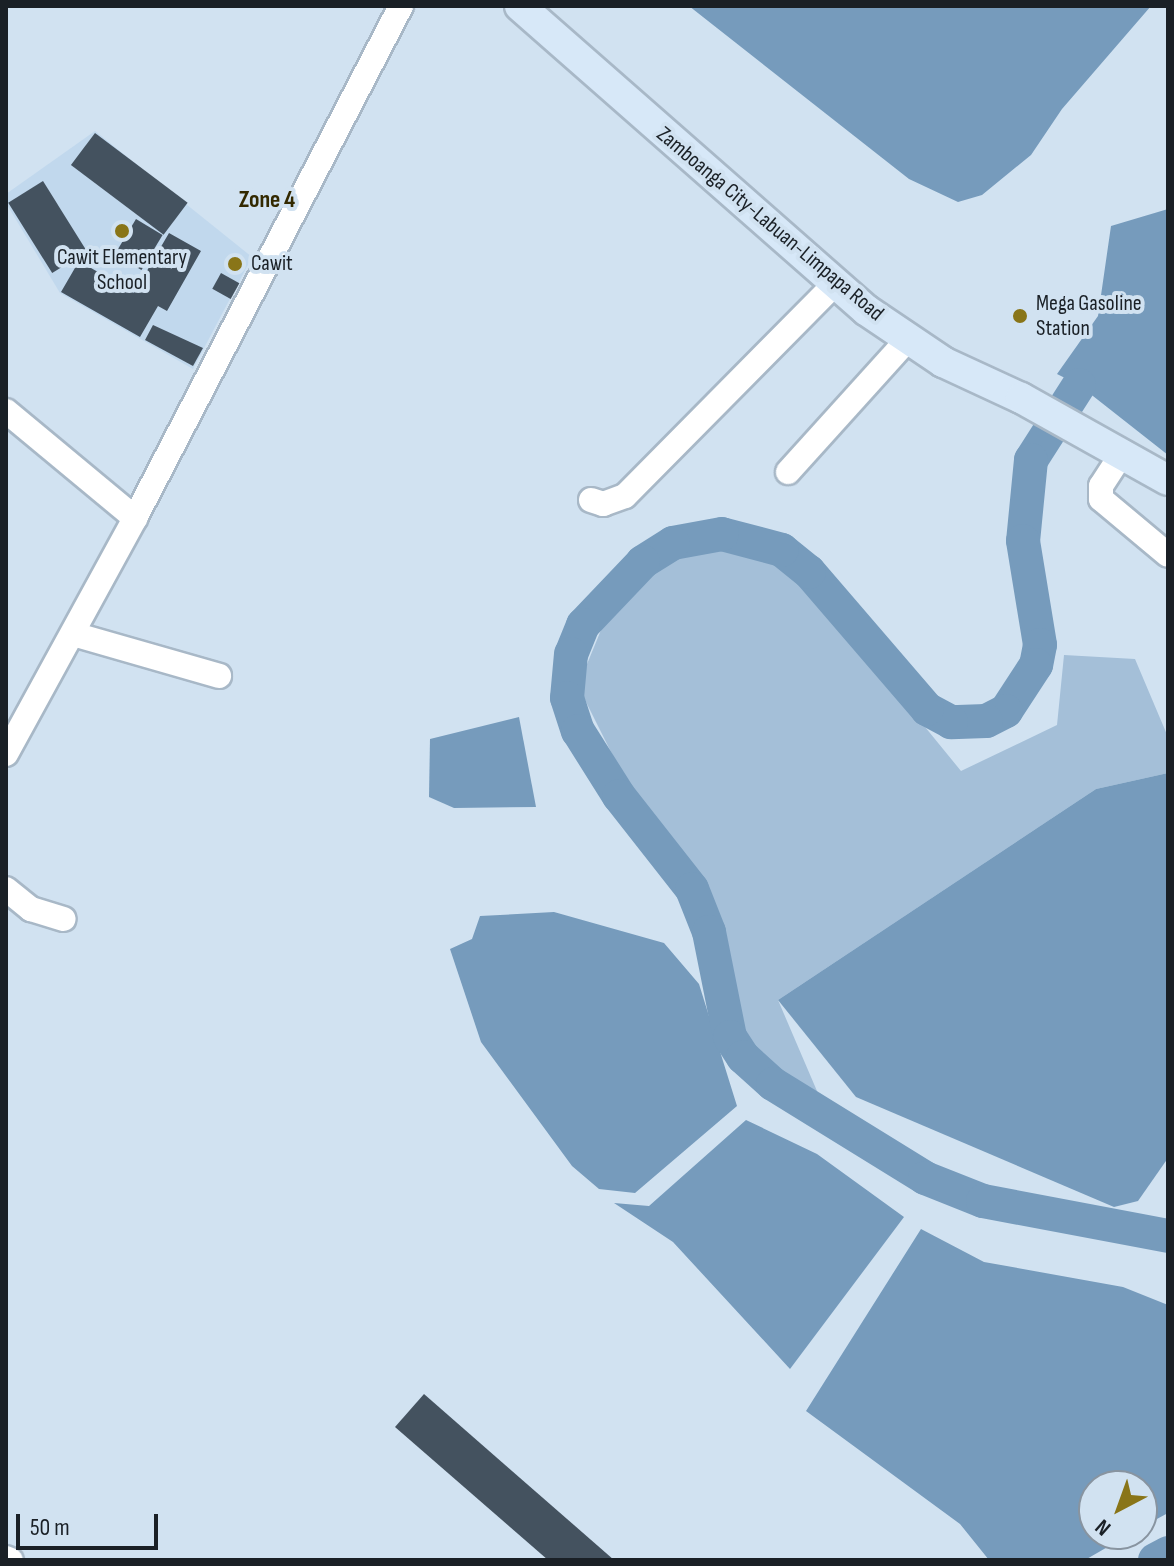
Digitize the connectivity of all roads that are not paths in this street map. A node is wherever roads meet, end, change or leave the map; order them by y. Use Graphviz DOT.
graph roads {
  1 [pos="401,6"];
  2 [pos="520,6"];
  3 [pos="834,285"];
  4 [pos="909,338"];
  5 [pos="6,411"];
  6 [pos="1123,452"];
  7 [pos="788,472"];
  8 [pos="1168,480"];
  9 [pos="591,500"];
  10 [pos="135,518"];
  11 [pos="1168,555"];
  12 [pos="73,634"];
  13 [pos="219,676"];
  14 [pos="6,754"];
  15 [pos="6,889"];
  16 [pos="64,919"];
  1 -- 10 [label="street"];
  2 -- 3 [label="main road, Zamboanga City-Labuan-Limpapa Road"];
  3 -- 4 [label="main road, Zamboanga City-Labuan-Limpapa Road"];
  3 -- 9 [label="street"];
  4 -- 6 [label="main road, Zamboanga City-Labuan-Limpapa Road"];
  4 -- 7 [label="street"];
  5 -- 10 [label="street"];
  6 -- 8 [label="main road, Zamboanga City-Labuan-Limpapa Road"];
  6 -- 11 [label="street"];
  10 -- 12 [label="street"];
  12 -- 13 [label="street"];
  12 -- 14 [label="street"];
  15 -- 16 [label="street"];
}
